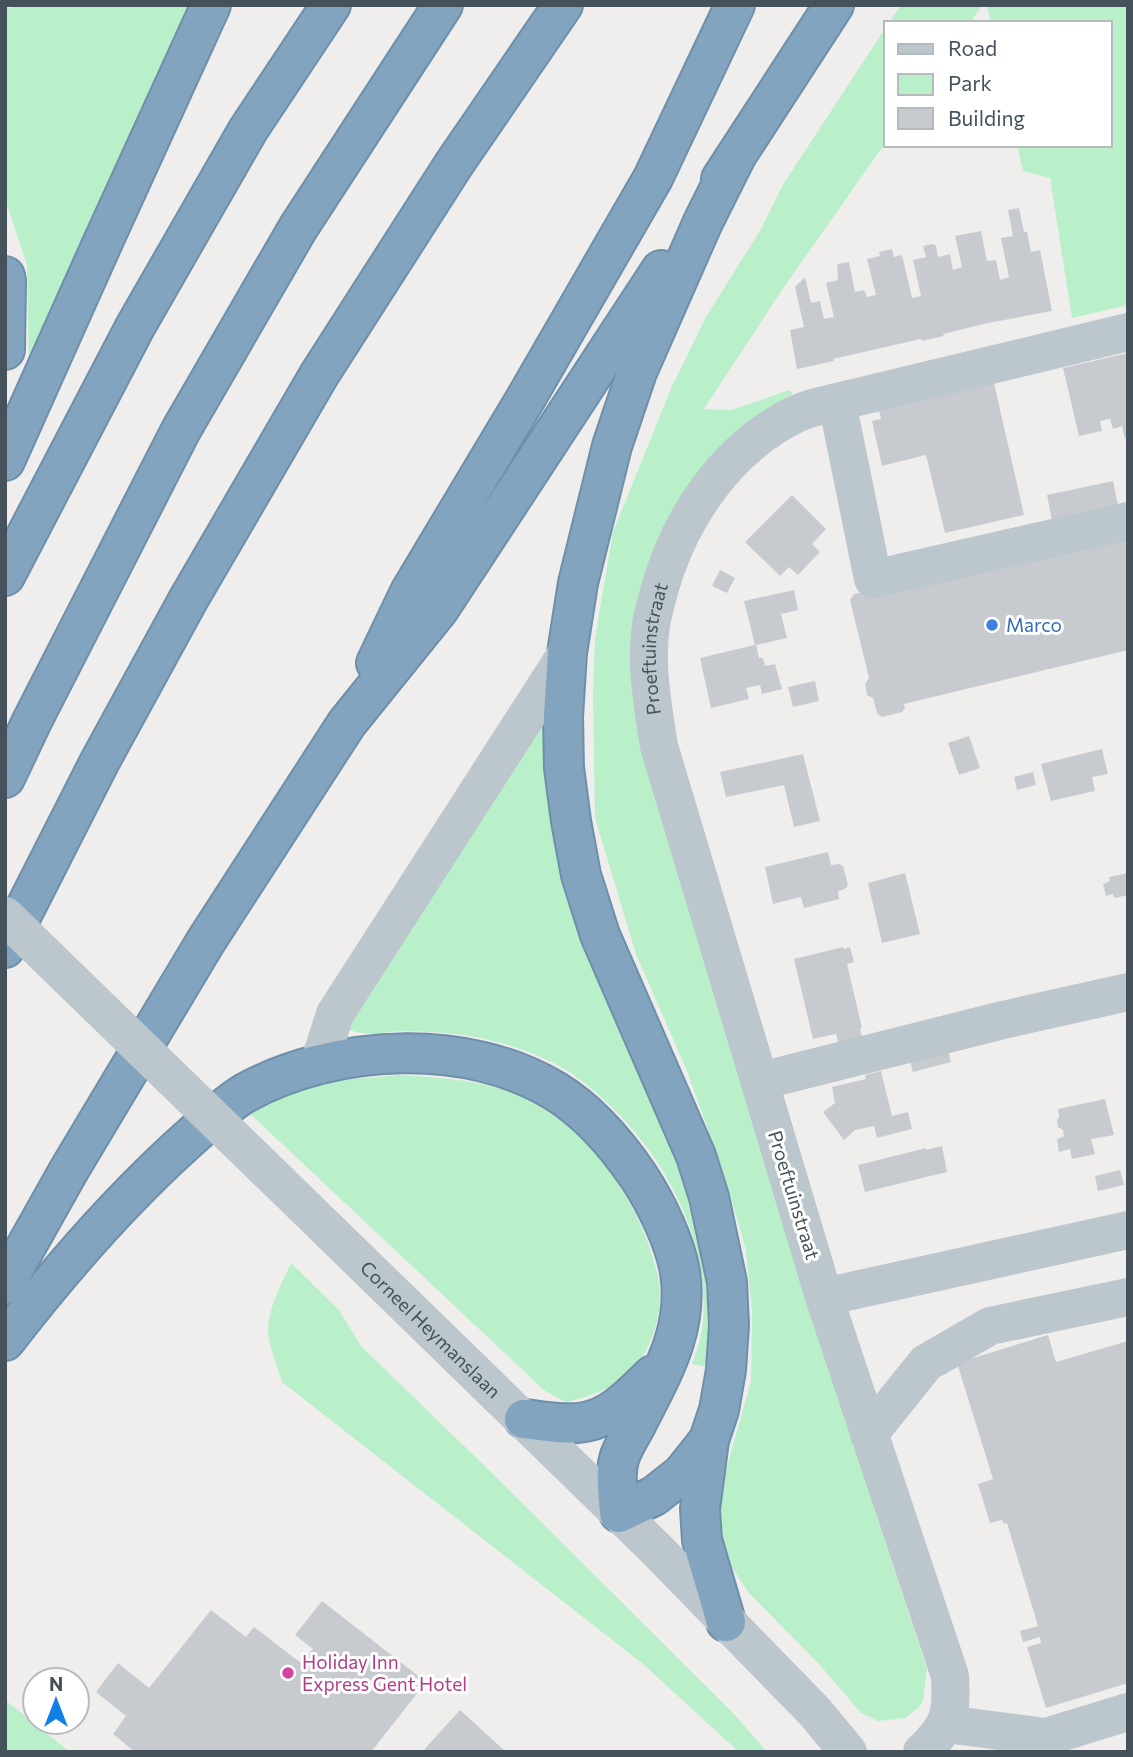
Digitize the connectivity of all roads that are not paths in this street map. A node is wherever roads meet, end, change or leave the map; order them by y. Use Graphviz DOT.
graph roads {
  1 [pos="211,5"];
  2 [pos="331,5"];
  3 [pos="443,5"];
  4 [pos="563,5"];
  5 [pos="735,5"];
  6 [pos="834,5"];
  7 [pos="735,158"];
  8 [pos="5,276"];
  9 [pos="1128,332"];
  10 [pos="5,350"];
  11 [pos="837,402"];
  12 [pos="5,461"];
  13 [pos="1128,521"];
  14 [pos="5,576"];
  15 [pos="567,653"];
  16 [pos="347,723"];
  17 [pos="5,778"];
  18 [pos="5,916"];
  19 [pos="5,948"];
  20 [pos="1128,992"];
  21 [pos="319,1064"];
  22 [pos="760,1081"];
  23 [pos="1128,1230"];
  24 [pos="5,1284"];
  25 [pos="824,1297"];
  26 [pos="1128,1297"];
  27 [pos="5,1341"];
  28 [pos="669,1359"];
  29 [pos="524,1419"];
  30 [pos="869,1434"];
  31 [pos="709,1440"];
  32 [pos="619,1513"];
  33 [pos="726,1622"];
  34 [pos="1128,1712"];
  35 [pos="946,1724"];
  36 [pos="848,1752"];
  37 [pos="922,1752"];
  1 -- 12 [label="highway"];
  2 -- 14 [label="highway"];
  3 -- 17 [label="highway"];
  4 -- 19 [label="highway"];
  5 -- 16 [label="highway"];
  6 -- 7 [label="highway"];
  7 -- 15 [label="highway"];
  7 -- 16 [label="highway"];
  8 -- 10 [label="highway"];
  9 -- 11 [label="street, Proeftuinstraat"];
  11 -- 13 [label="street"];
  11 -- 22 [label="street, Proeftuinstraat"];
  15 -- 21 [label="street"];
  15 -- 31 [label="highway"];
  16 -- 24 [label="highway"];
  18 -- 29 [label="street, Corneel Heymanslaan, bridge"];
  20 -- 22 [label="street"];
  21 -- 27 [label="highway"];
  21 -- 28 [label="highway"];
  22 -- 25 [label="street, Proeftuinstraat"];
  23 -- 25 [label="street"];
  25 -- 30 [label="street, Proeftuinstraat"];
  26 -- 30 [label="street"];
  28 -- 29 [label="highway"];
  28 -- 32 [label="highway"];
  29 -- 32 [label="street, Corneel Heymanslaan"];
  30 -- 35 [label="street, Proeftuinstraat"];
  31 -- 32 [label="highway"];
  31 -- 33 [label="highway"];
  32 -- 33 [label="street, Corneel Heymanslaan"];
  33 -- 36 [label="street, Corneel Heymanslaan"];
  34 -- 35 [label="street"];
  35 -- 37 [label="street"];
}
